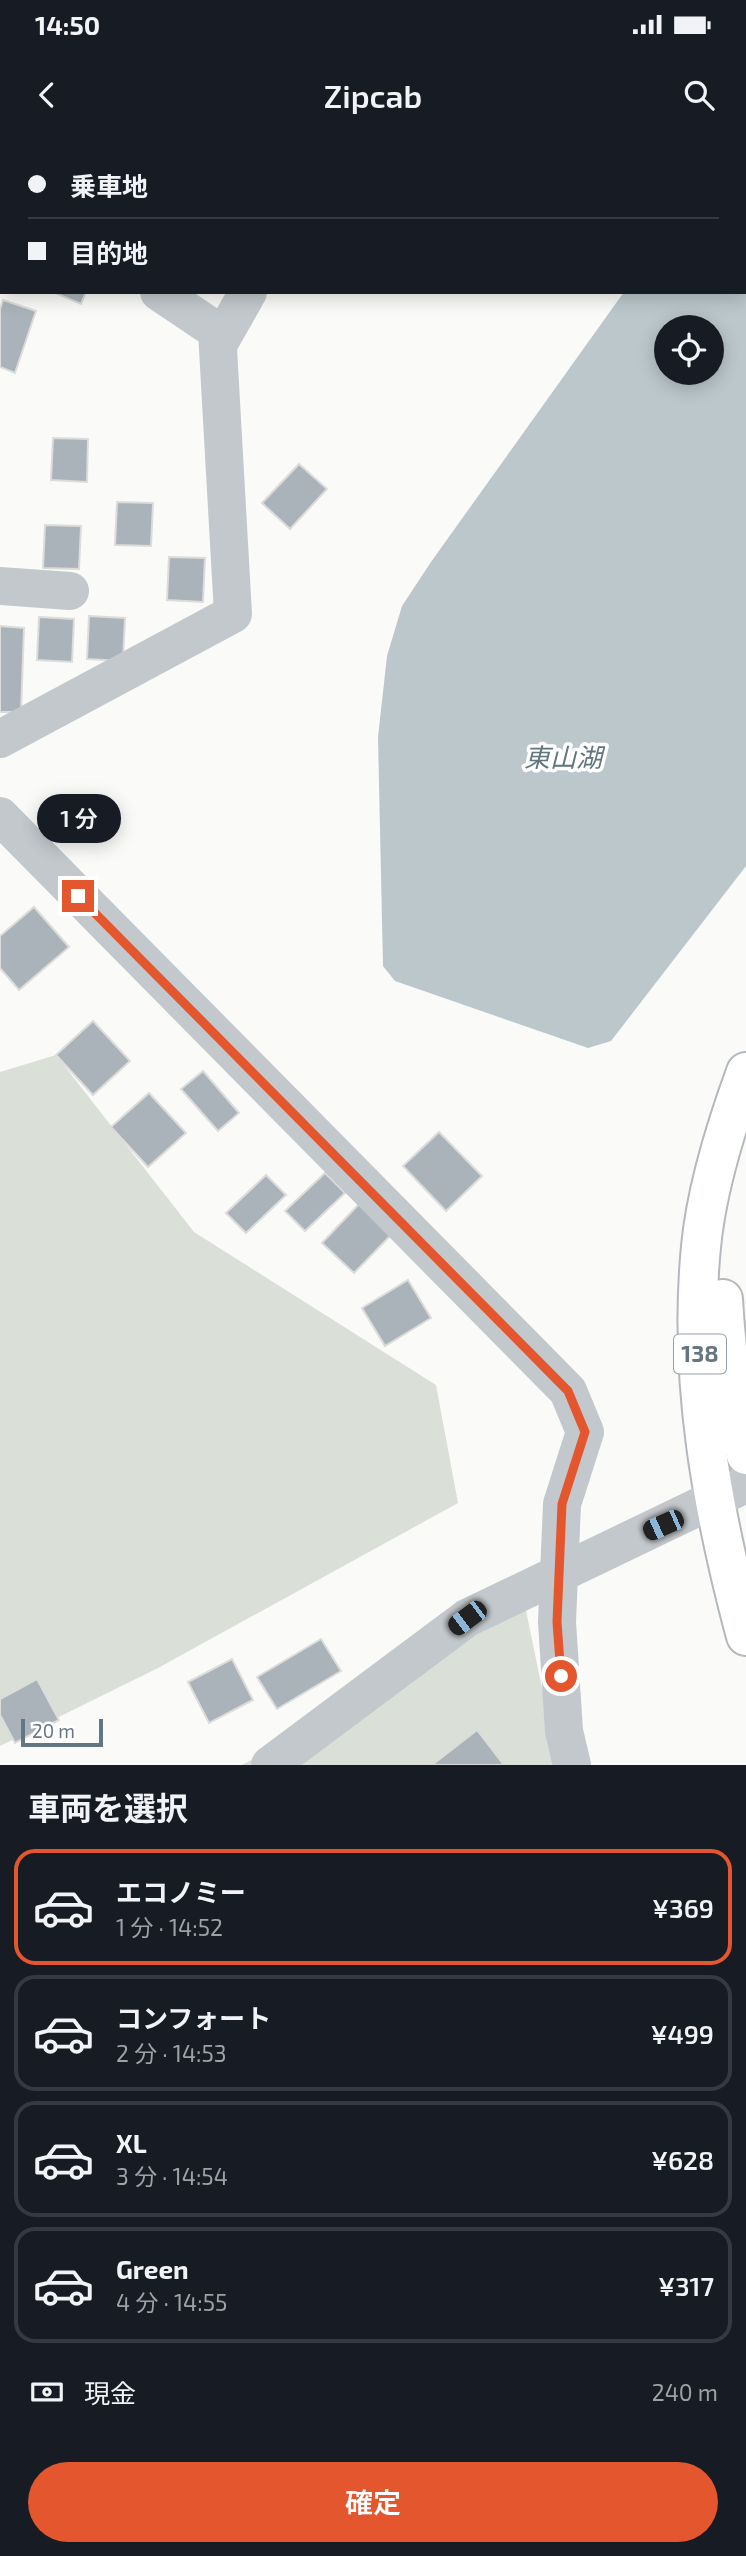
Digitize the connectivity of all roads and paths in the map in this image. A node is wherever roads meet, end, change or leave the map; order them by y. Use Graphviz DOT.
graph roads {
  1 [pos="162,294"];
  2 [pos="247,294"];
  3 [pos="218,345"];
  4 [pos="0,586"];
  5 [pos="70,591"];
  6 [pos="0,739"];
  7 [pos="0,816"];
  8 [pos="746,1072"];
  9 [pos="746,1086"];
  10 [pos="746,1455"];
  11 [pos="730,1493"];
  12 [pos="559,1574"];
  13 [pos="746,1636"];
  14 [pos="270,1765"];
  15 [pos="572,1765"];
  1 -- 3 [label="street"];
  2 -- 3 [label="street"];
  3 -- 6 [label="street"];
  4 -- 5 [label="street"];
  7 -- 12 [label="street"];
  8 -- 11 [label="highway, 138"];
  9 -- 10 [label="highway, 138"];
  11 -- 12 [label="street"];
  11 -- 13 [label="highway, 138"];
  12 -- 14 [label="street"];
  12 -- 15 [label="street"];
}
